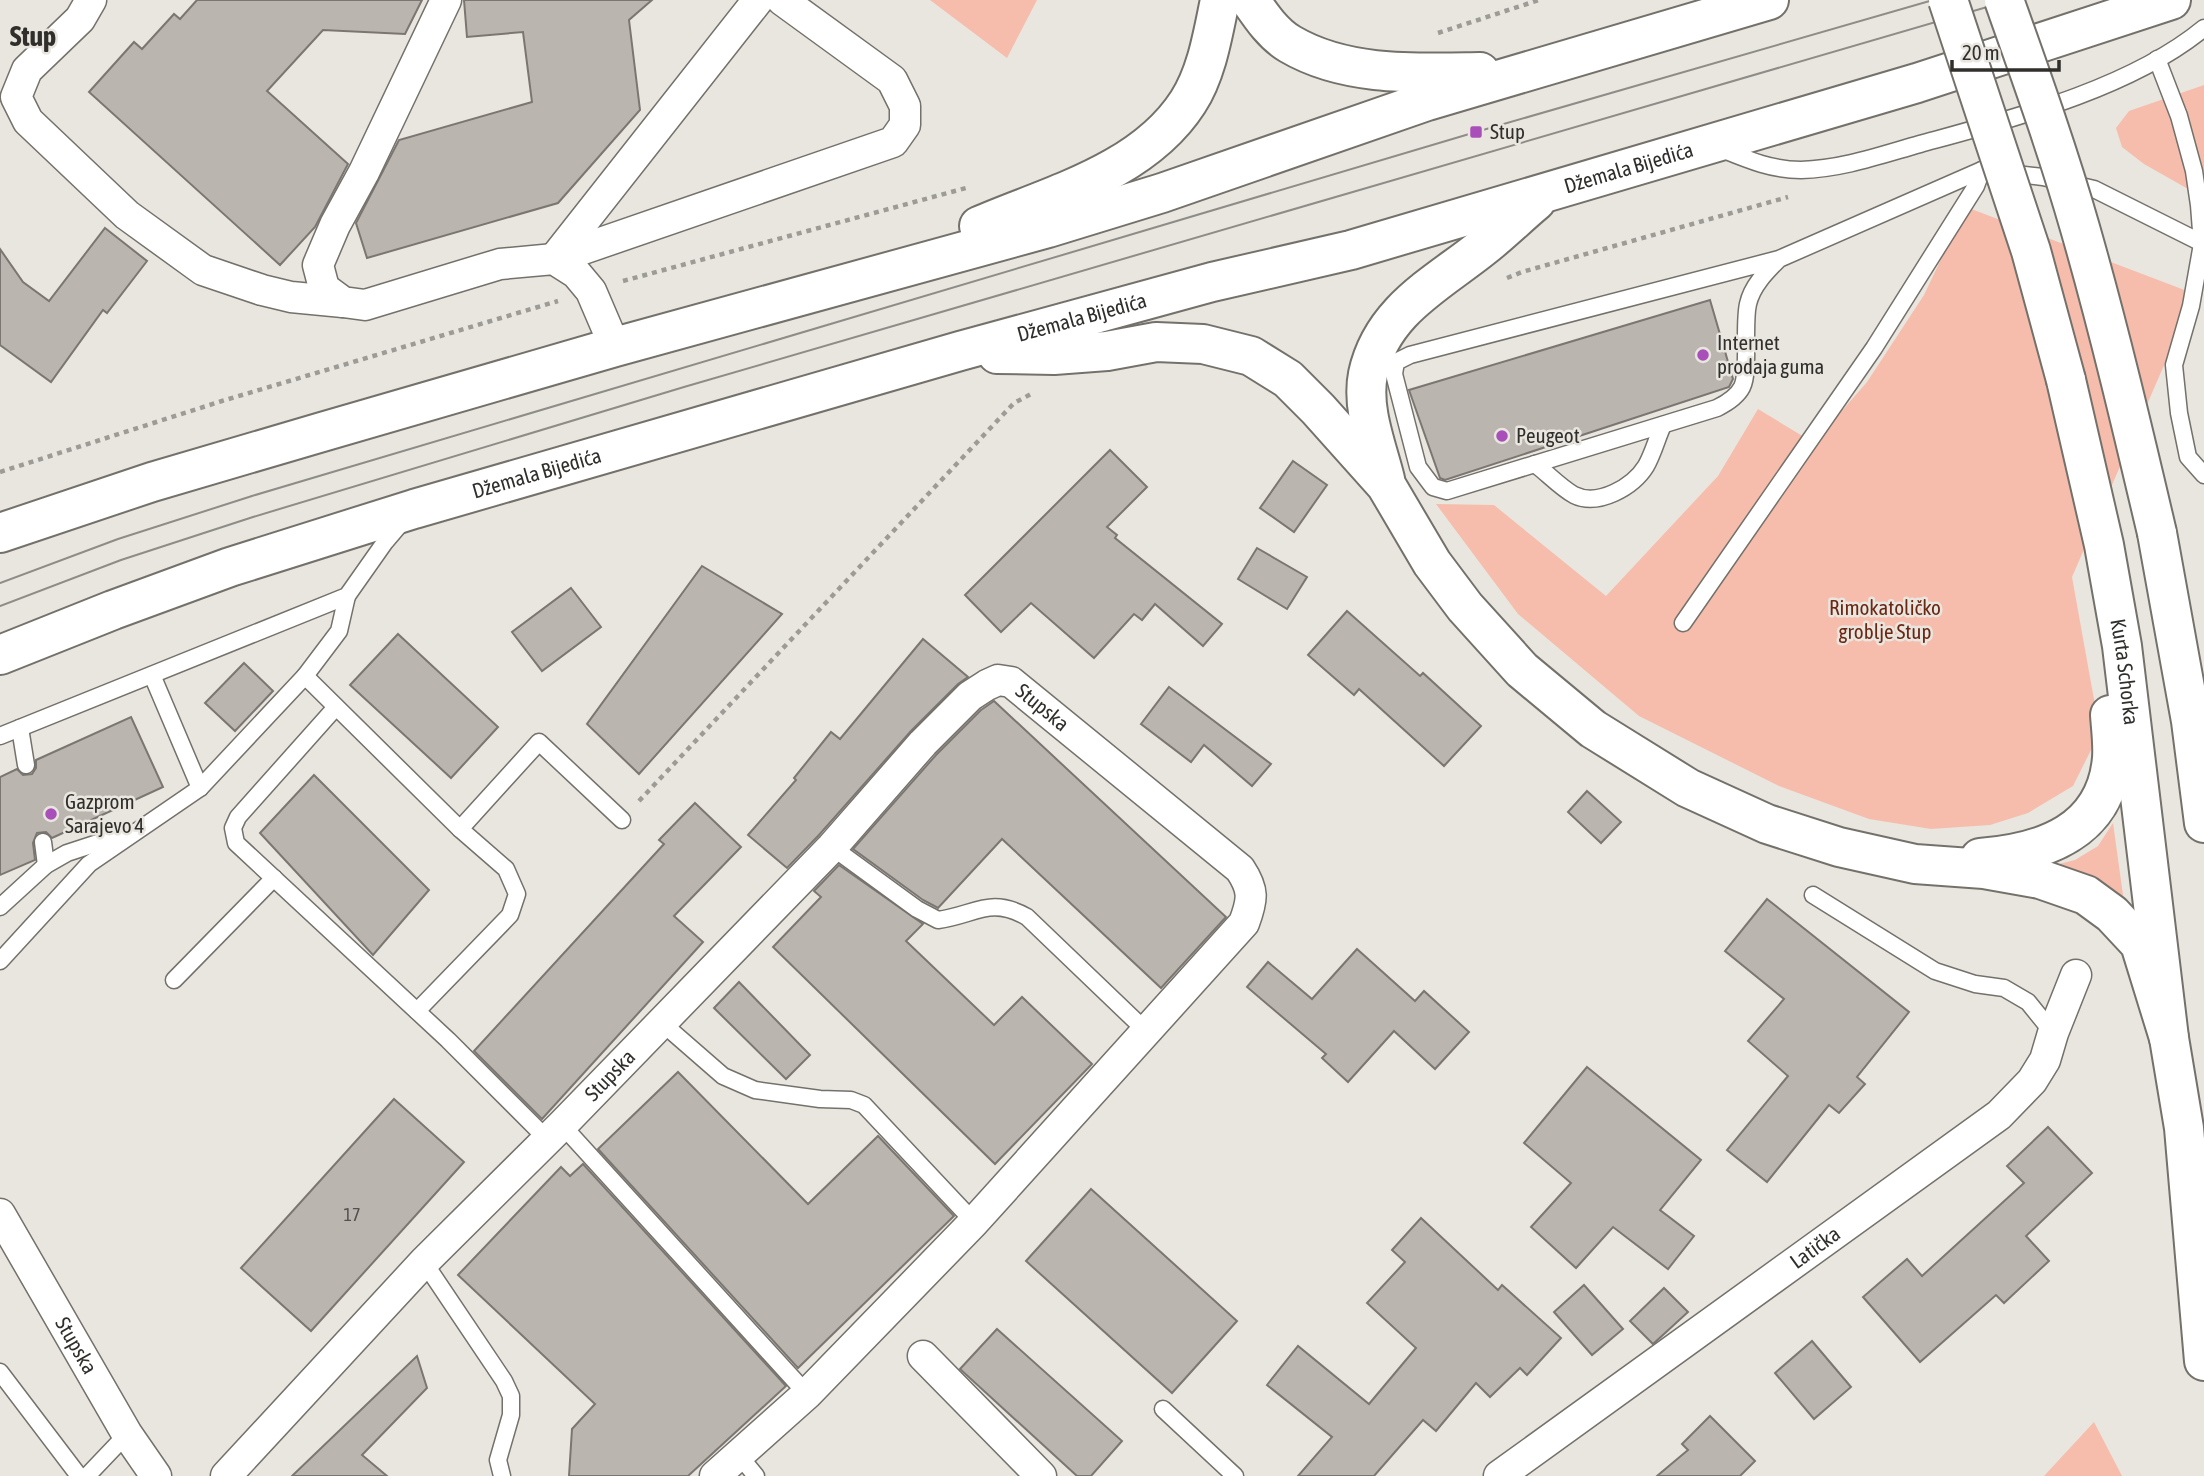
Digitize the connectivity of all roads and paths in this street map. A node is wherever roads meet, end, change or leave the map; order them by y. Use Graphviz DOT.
graph roads {
  1 [pos="91,0"];
  2 [pos="446,0"];
  3 [pos="758,0"];
  4 [pos="782,0"];
  5 [pos="1220,0"];
  6 [pos="1251,0"];
  7 [pos="1539,0"];
  8 [pos="1948,0"];
  9 [pos="2004,0"];
  10 [pos="2171,0"];
  11 [pos="1755,2"];
  12 [pos="2204,29"];
  13 [pos="1426,37"];
  14 [pos="2157,59"];
  15 [pos="1520,72"];
  16 [pos="1710,145"];
  17 [pos="1982,170"];
  18 [pos="1544,194"];
  19 [pos="1799,194"];
  20 [pos="2203,244"];
  21 [pos="554,259"];
  22 [pos="1779,259"];
  23 [pos="902,269"];
  24 [pos="1499,282"];
  25 [pos="343,302"];
  26 [pos="615,347"];
  27 [pos="960,351"];
  28 [pos="1035,392"];
  29 [pos="1663,425"];
  30 [pos="1535,464"];
  31 [pos="2204,475"];
  32 [pos="1386,485"];
  33 [pos="414,509"];
  34 [pos="0,533"];
  35 [pos="347,596"];
  36 [pos="1683,623"];
  37 [pos="2122,646"];
  38 [pos="2179,654"];
  39 [pos="0,655"];
  40 [pos="152,675"];
  41 [pos="305,676"];
  42 [pos="2204,693"];
  43 [pos="336,707"];
  44 [pos="20,728"];
  45 [pos="0,736"];
  46 [pos="26,765"];
  47 [pos="200,788"];
  48 [pos="622,820"];
  49 [pos="2204,823"];
  50 [pos="141,829"];
  51 [pos="460,829"];
  52 [pos="43,842"];
  53 [pos="832,847"];
  54 [pos="1915,864"];
  55 [pos="46,865"];
  56 [pos="274,878"];
  57 [pos="1813,895"];
  58 [pos="0,907"];
  59 [pos="0,961"];
  60 [pos="2076,975"];
  61 [pos="174,980"];
  62 [pos="417,1011"];
  63 [pos="661,1022"];
  64 [pos="1146,1031"];
  65 [pos="2053,1033"];
  66 [pos="2169,1038"];
  67 [pos="554,1132"];
  68 [pos="0,1214"];
  69 [pos="974,1222"];
  70 [pos="424,1262"];
  71 [pos="923,1356"];
  72 [pos="2204,1361"];
  73 [pos="0,1372"];
  74 [pos="807,1394"];
  75 [pos="1163,1409"];
  76 [pos="127,1434"];
  77 [pos="747,1465"];
  78 [pos="79,1476"];
  79 [pos="87,1476"];
  80 [pos="156,1476"];
  81 [pos="226,1476"];
  82 [pos="502,1476"];
  83 [pos="715,1476"];
  84 [pos="1041,1476"];
  85 [pos="1235,1476"];
  86 [pos="1499,1476"];
  1 -- 25 [label="street"];
  2 -- 25 [label="street"];
  3 -- 21 [label="street"];
  4 -- 21 [label="street"];
  5 -- 23 [label="main road"];
  6 -- 15 [label="main road"];
  7 -- 13 [label="path"];
  8 -- 37 [label="main road, Kurta Schorka, bridge"];
  9 -- 38 [label="main road, bridge"];
  10 -- 16 [label="main road, Džemala Bijedića"];
  11 -- 15 [label="main road"];
  12 -- 14 [label="lane"];
  14 -- 16 [label="lane"];
  14 -- 20 [label="lane"];
  15 -- 23 [label="main road"];
  16 -- 18 [label="main road, Džemala Bijedića"];
  17 -- 20 [label="lane"];
  17 -- 22 [label="lane"];
  17 -- 36 [label="lane"];
  18 -- 27 [label="main road, Džemala Bijedića"];
  18 -- 32 [label="main road"];
  19 -- 24 [label="path"];
  20 -- 31 [label="lane"];
  21 -- 25 [label="street"];
  21 -- 26 [label="street"];
  22 -- 29 [label="lane"];
  22 -- 30 [label="lane"];
  23 -- 26 [label="main road"];
  26 -- 34 [label="main road"];
  27 -- 32 [label="main road"];
  27 -- 33 [label="main road, Džemala Bijedića"];
  28 -- 48 [label="path"];
  29 -- 30 [label="lane"];
  29 -- 30 [label="lane"];
  32 -- 54 [label="main road"];
  33 -- 35 [label="lane"];
  33 -- 39 [label="main road, Džemala Bijedića"];
  35 -- 40 [label="lane"];
  35 -- 41 [label="lane"];
  37 -- 54 [label="main road"];
  37 -- 66 [label="main road, Kurta Schorka"];
  38 -- 42 [label="main road"];
  38 -- 49 [label="main road"];
  40 -- 44 [label="lane"];
  40 -- 47 [label="lane"];
  41 -- 43 [label="lane"];
  41 -- 47 [label="lane"];
  43 -- 51 [label="lane"];
  43 -- 56 [label="lane"];
  44 -- 45 [label="lane"];
  44 -- 46 [label="lane"];
  47 -- 50 [label="lane"];
  48 -- 51 [label="lane"];
  50 -- 55 [label="lane"];
  50 -- 59 [label="lane"];
  51 -- 62 [label="lane"];
  52 -- 55 [label="lane"];
  53 -- 63 [label="street, Stupska"];
  53 -- 64 [label="lane"];
  53 -- 64 [label="street, Stupska"];
  54 -- 66 [label="main road"];
  55 -- 58 [label="lane"];
  56 -- 61 [label="lane"];
  56 -- 62 [label="lane"];
  57 -- 65 [label="lane"];
  60 -- 65 [label="street, Latička"];
  62 -- 67 [label="lane"];
  63 -- 67 [label="street, Stupska"];
  63 -- 69 [label="lane"];
  64 -- 69 [label="street, Stupska"];
  65 -- 86 [label="street, Latička"];
  66 -- 72 [label="main road, Kurta Schorka"];
  67 -- 70 [label="street, Stupska"];
  67 -- 74 [label="lane"];
  68 -- 76 [label="street, Stupska"];
  69 -- 74 [label="street, Stupska"];
  70 -- 81 [label="street, Stupska"];
  70 -- 82 [label="lane"];
  71 -- 84 [label="street"];
  73 -- 78 [label="lane"];
  74 -- 77 [label="street, Stupska"];
  75 -- 85 [label="lane"];
  76 -- 79 [label="lane"];
  76 -- 80 [label="street, Stupska"];
  77 -- 83 [label="street, Stupska"];
}
